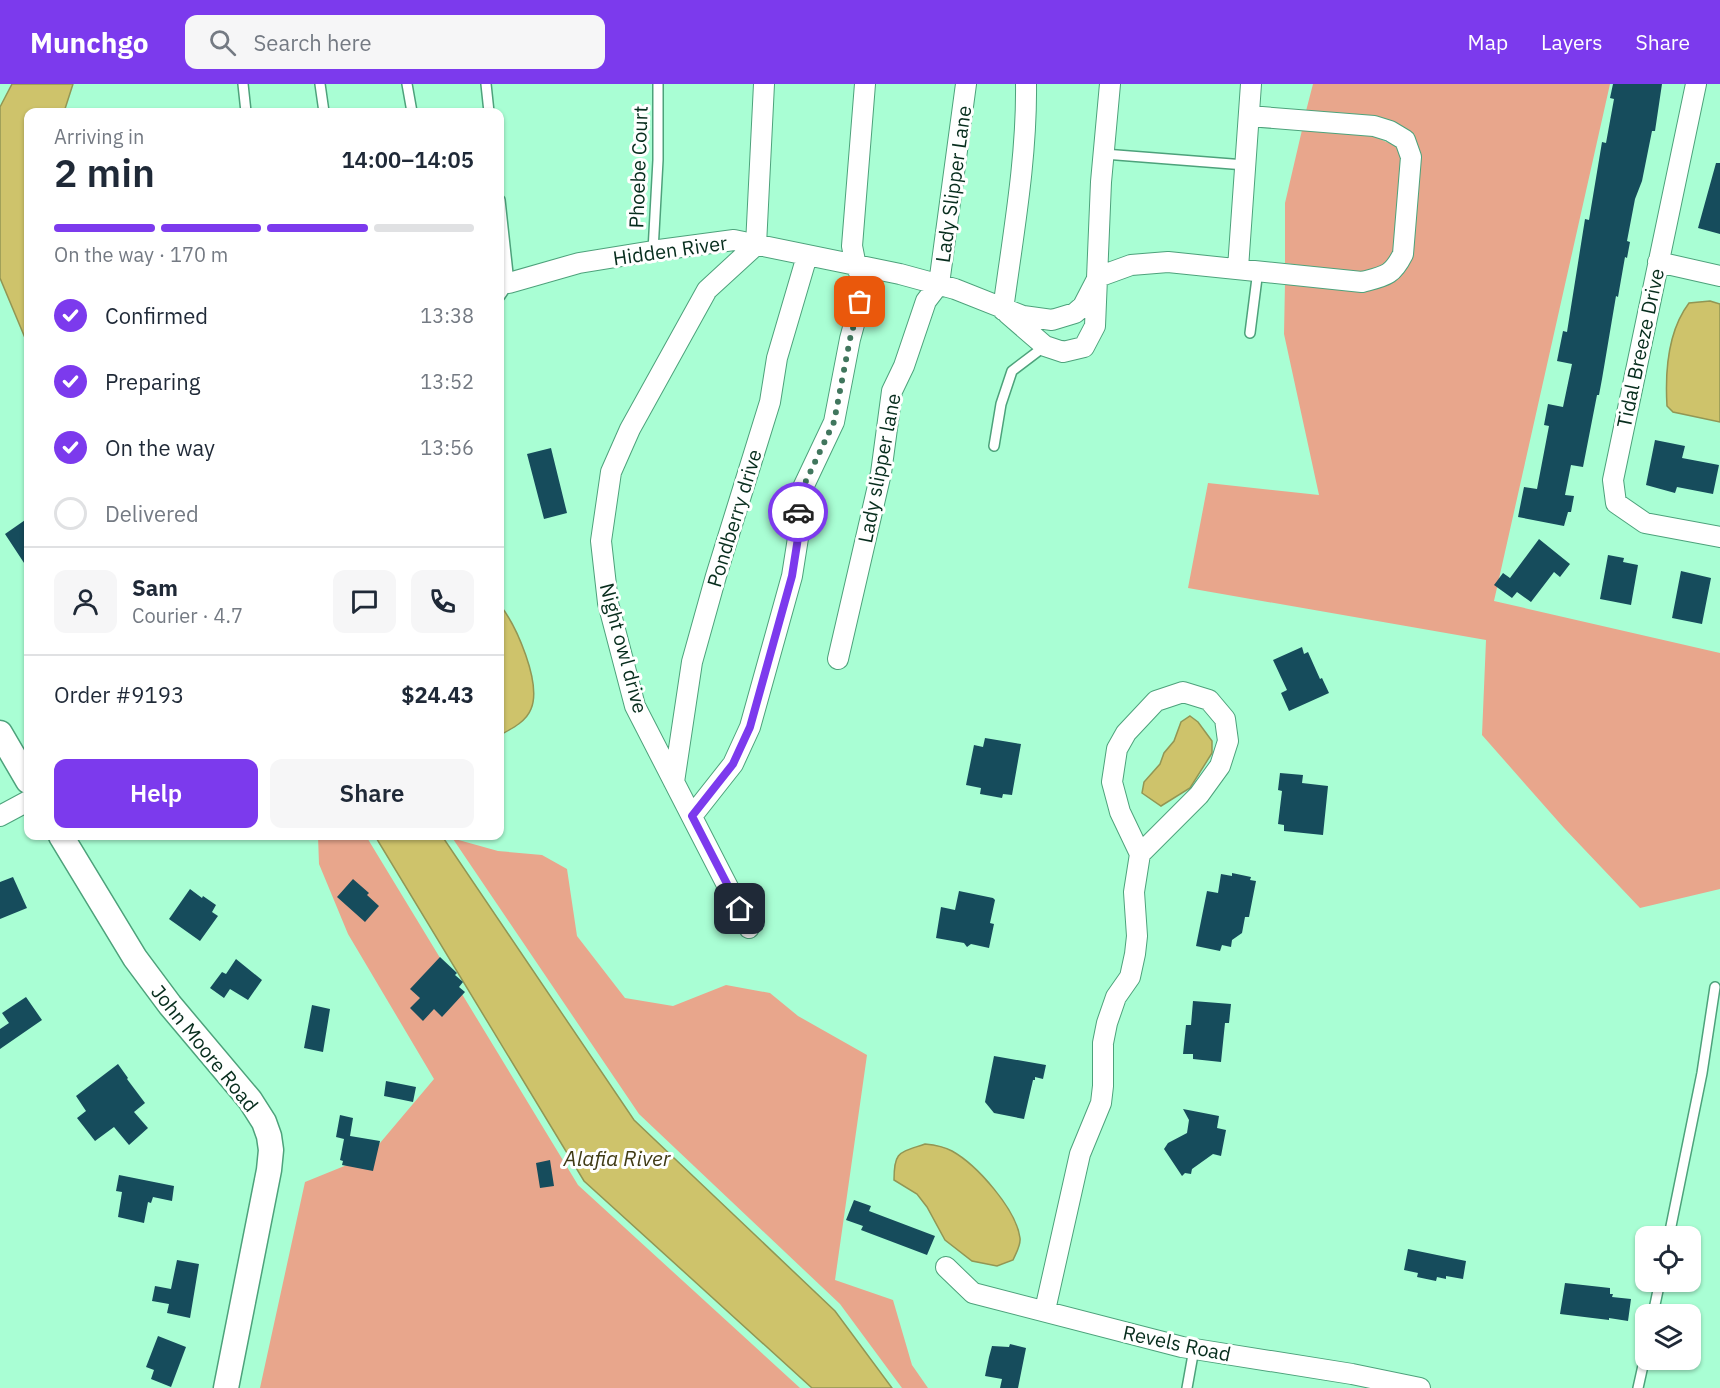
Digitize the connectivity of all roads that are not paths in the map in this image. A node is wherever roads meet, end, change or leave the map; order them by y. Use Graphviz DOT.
graph roads {
  1 [pos="243,84"];
  2 [pos="320,84"];
  3 [pos="407,84"];
  4 [pos="486,84"];
  5 [pos="658,84"];
  6 [pos="764,84"];
  7 [pos="865,84"];
  8 [pos="966,84"];
  9 [pos="1026,84"];
  10 [pos="1110,84"];
  11 [pos="1251,84"];
  12 [pos="1696,84"];
  13 [pos="246,108"];
  14 [pos="323,108"];
  15 [pos="411,108"];
  16 [pos="489,108"];
  17 [pos="1249,116"];
  18 [pos="1104,154"];
  19 [pos="1245,165"];
  20 [pos="756,245"];
  21 [pos="653,251"];
  22 [pos="807,256"];
  23 [pos="1658,262"];
  24 [pos="856,266"];
  25 [pos="1238,268"];
  26 [pos="1258,270"];
  27 [pos="1720,276"];
  28 [pos="1098,277"];
  29 [pos="939,284"];
  30 [pos="504,289"];
  31 [pos="1004,310"];
  32 [pos="1250,333"];
  33 [pos="1046,346"];
  34 [pos="994,446"];
  35 [pos="1720,537"];
  36 [pos="838,659"];
  37 [pos="0,733"];
  38 [pos="24,774"];
  39 [pos="674,782"];
  40 [pos="24,803"];
  41 [pos="0,816"];
  42 [pos="692,816"];
  43 [pos="62,840"];
  44 [pos="1140,854"];
  45 [pos="750,928"];
  46 [pos="1715,987"];
  47 [pos="1671,1226"];
  48 [pos="946,1267"];
  49 [pos="1045,1310"];
  50 [pos="1194,1349"];
  51 [pos="1642,1370"];
  52 [pos="1351,1381"];
  53 [pos="226,1388"];
  54 [pos="1187,1388"];
  55 [pos="1420,1388"];
  56 [pos="1638,1388"];
  1 -- 13 [label="lane"];
  2 -- 14 [label="lane"];
  3 -- 15 [label="lane"];
  4 -- 16 [label="lane"];
  5 -- 21 [label="lane, Phoebe Court"];
  6 -- 20 [label="street"];
  7 -- 24 [label="street"];
  8 -- 29 [label="street, Lady Slipper Lane"];
  9 -- 31 [label="street"];
  10 -- 18 [label="street, Hidden River"];
  11 -- 17 [label="street"];
  12 -- 23 [label="street, Tidal Breeze Drive"];
  17 -- 19 [label="street"];
  17 -- 26 [label="street"];
  18 -- 19 [label="lane"];
  18 -- 28 [label="street, Hidden River"];
  19 -- 25 [label="street"];
  20 -- 21 [label="street, Hidden River"];
  20 -- 22 [label="street, Hidden River"];
  20 -- 39 [label="street, Night owl drive"];
  21 -- 30 [label="street, Hidden River"];
  22 -- 24 [label="street, Hidden River"];
  22 -- 39 [label="street, Pondberry drive"];
  23 -- 27 [label="street"];
  23 -- 35 [label="street, Tidal Breeze Drive"];
  24 -- 29 [label="street, Hidden River"];
  24 -- 42 [label="street"];
  25 -- 26 [label="street"];
  25 -- 28 [label="street"];
  26 -- 32 [label="lane"];
  28 -- 31 [label="street, Hidden River"];
  28 -- 33 [label="street, Hidden River"];
  29 -- 31 [label="street, Hidden River"];
  29 -- 36 [label="street, Lady slipper lane"];
  31 -- 33 [label="street, Hidden River"];
  33 -- 34 [label="lane"];
  37 -- 38 [label="street"];
  39 -- 42 [label="street, Night owl drive"];
  40 -- 41 [label="street"];
  42 -- 45 [label="street, Night owl drive"];
  43 -- 53 [label="street, John Moore Road"];
  44 -- 44 [label="street"];
  44 -- 49 [label="street"];
  46 -- 47 [label="lane"];
  48 -- 49 [label="street, Revels Road"];
  49 -- 50 [label="street, Revels Road"];
  50 -- 52 [label="street, Revels Road"];
  50 -- 54 [label="lane"];
  51 -- 56 [label="lane"];
  52 -- 55 [label="street, Revels Road"];
}
